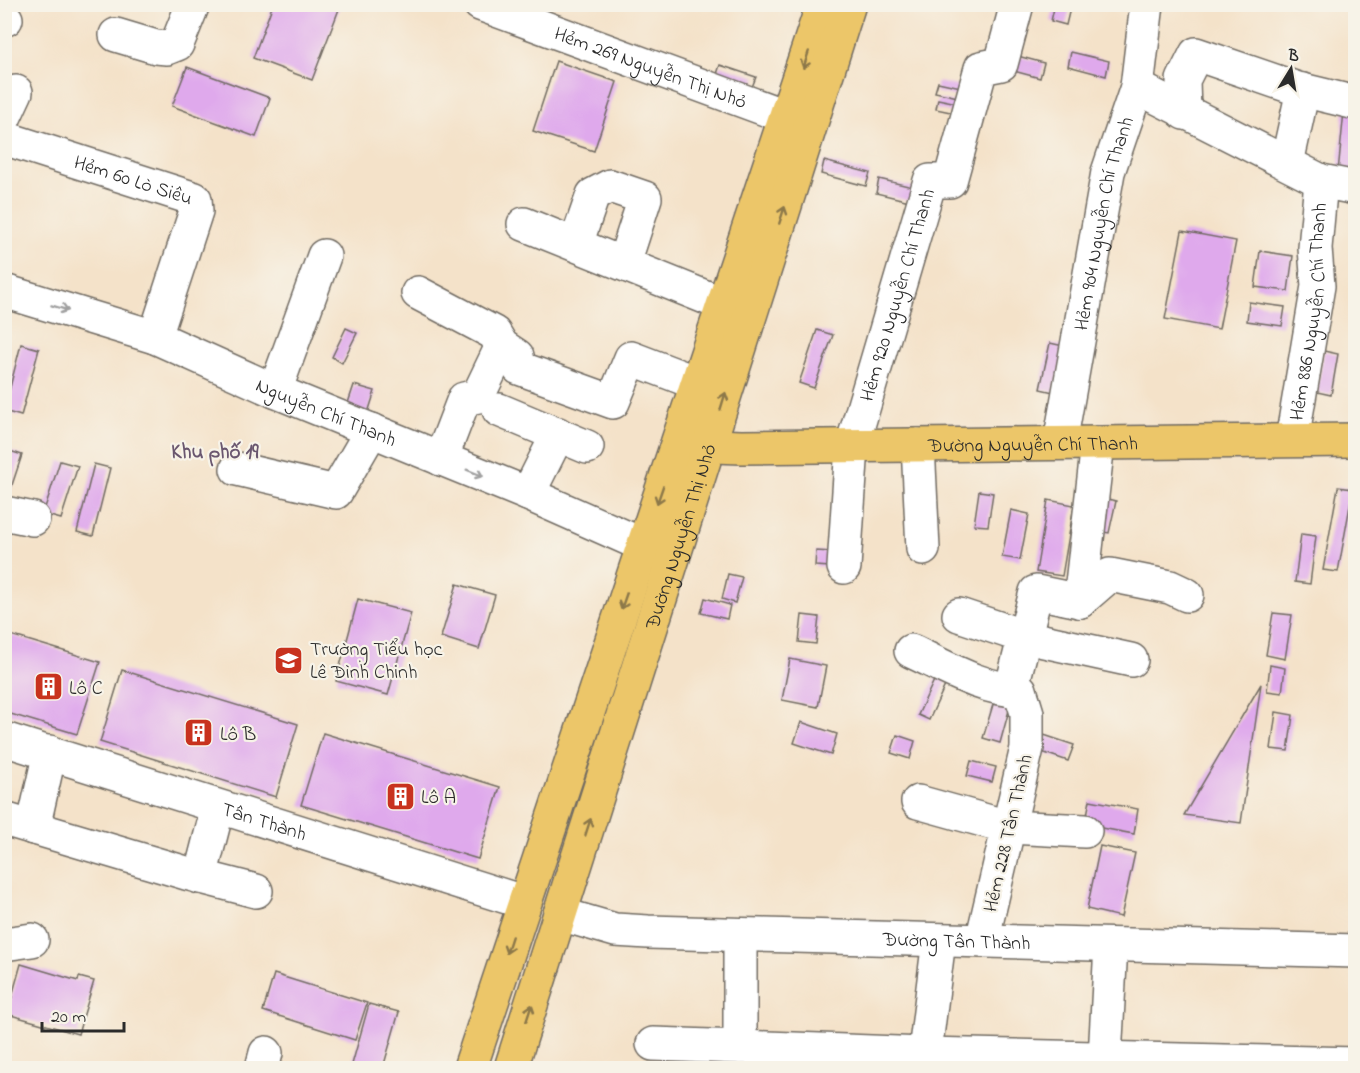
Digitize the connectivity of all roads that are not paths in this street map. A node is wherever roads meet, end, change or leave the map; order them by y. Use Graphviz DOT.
graph roads {
  1 [pos="193,4"];
  2 [pos="480,4"];
  3 [pos="823,4"];
  4 [pos="849,4"];
  5 [pos="1017,4"];
  6 [pos="1148,4"];
  7 [pos="116,35"];
  8 [pos="1137,87"];
  9 [pos="1303,90"];
  10 [pos="1356,103"];
  11 [pos="1184,113"];
  12 [pos="787,117"];
  13 [pos="4,138"];
  14 [pos="1287,162"];
  15 [pos="1321,181"];
  16 [pos="1356,188"];
  17 [pos="524,224"];
  18 [pos="576,244"];
  19 [pos="324,256"];
  20 [pos="624,263"];
  21 [pos="4,291"];
  22 [pos="418,293"];
  23 [pos="725,305"];
  24 [pos="155,337"];
  25 [pos="502,346"];
  26 [pos="699,384"];
  27 [pos="274,391"];
  28 [pos="499,410"];
  29 [pos="372,430"];
  30 [pos="1292,440"];
  31 [pos="1356,440"];
  32 [pos="1060,443"];
  33 [pos="1098,443"];
  34 [pos="694,445"];
  35 [pos="918,445"];
  36 [pos="852,446"];
  37 [pos="441,459"];
  38 [pos="237,469"];
  39 [pos="528,494"];
  40 [pos="643,545"];
  41 [pos="923,549"];
  42 [pos="673,559"];
  43 [pos="844,567"];
  44 [pos="1187,594"];
  45 [pos="1080,601"];
  46 [pos="959,615"];
  47 [pos="1025,637"];
  48 [pos="911,651"];
  49 [pos="1131,660"];
  50 [pos="1016,690"];
  51 [pos="4,739"];
  52 [pos="50,752"];
  53 [pos="918,802"];
  54 [pos="218,807"];
  55 [pos="19,824"];
  56 [pos="1008,827"];
  57 [pos="1085,831"];
  58 [pos="200,877"];
  59 [pos="256,891"];
  60 [pos="523,902"];
  61 [pos="560,914"];
  62 [pos="740,935"];
  63 [pos="939,940"];
  64 [pos="982,941"];
  65 [pos="1111,945"];
  66 [pos="1356,951"];
  67 [pos="653,1044"];
  68 [pos="740,1047"];
  69 [pos="1105,1058"];
  70 [pos="923,1061"];
  71 [pos="1356,1064"];
  72 [pos="470,1068"];
  73 [pos="511,1068"];
  1 -- 7 [label="street"];
  2 -- 12 [label="street, Hẻm 269 Nguyễn Thị Nhỏ"];
  3 -- 12 [label="main road, Đường Nguyễn Thị Nhỏ, one-way"];
  34 -- 4 [label="main road, Đường Nguyễn Thị Nhỏ, one-way"];
  5 -- 36 [label="street, Hẻm 920 Nguyễn Chí Thanh"];
  6 -- 8 [label="street, Hẻm 904 Nguyễn Chí Thanh"];
  8 -- 11 [label="street"];
  8 -- 32 [label="street, Hẻm 904 Nguyễn Chí Thanh"];
  9 -- 10 [label="street"];
  9 -- 11 [label="street"];
  9 -- 14 [label="street"];
  11 -- 14 [label="street"];
  12 -- 23 [label="main road, Đường Nguyễn Thị Nhỏ"];
  13 -- 24 [label="street, Hẻm 60 Lò Siêu"];
  14 -- 15 [label="street"];
  15 -- 16 [label="street"];
  15 -- 30 [label="street, Hẻm 886 Nguyễn Chí Thanh"];
  17 -- 18 [label="street"];
  18 -- 20 [label="street"];
  18 -- 20 [label="street"];
  19 -- 27 [label="street"];
  20 -- 23 [label="street"];
  21 -- 24 [label="street, Nguyễn Chí Thanh, one-way"];
  22 -- 25 [label="street"];
  23 -- 26 [label="main road, Đường Nguyễn Thị Nhỏ"];
  24 -- 27 [label="street, Nguyễn Chí Thanh"];
  25 -- 26 [label="street"];
  25 -- 37 [label="street"];
  26 -- 34 [label="main road, Đường Nguyễn Thị Nhỏ"];
  27 -- 29 [label="street, Nguyễn Chí Thanh"];
  28 -- 39 [label="street"];
  29 -- 37 [label="street, Nguyễn Chí Thanh"];
  29 -- 38 [label="street"];
  30 -- 31 [label="main road, Đường Nguyễn Chí Thanh"];
  30 -- 33 [label="main road, Đường Nguyễn Chí Thanh"];
  32 -- 33 [label="main road, Đường Nguyễn Chí Thanh"];
  32 -- 35 [label="main road, Đường Nguyễn Chí Thanh"];
  33 -- 45 [label="street"];
  34 -- 36 [label="main road, Đường Nguyễn Chí Thanh"];
  34 -- 40 [label="main road, Đường Nguyễn Thị Nhỏ, one-way"];
  34 -- 42 [label="main road, Đường Nguyễn Thị Nhỏ"];
  35 -- 36 [label="main road, Đường Nguyễn Chí Thanh"];
  35 -- 41 [label="street"];
  36 -- 43 [label="street"];
  37 -- 39 [label="street, Nguyễn Chí Thanh, one-way"];
  39 -- 40 [label="street, Nguyễn Chí Thanh"];
  40 -- 42 [label="main road"];
  40 -- 60 [label="main road, Đường Nguyễn Thị Nhỏ, one-way"];
  61 -- 42 [label="main road, Đường Nguyễn Thị Nhỏ, one-way"];
  44 -- 45 [label="street"];
  45 -- 47 [label="street"];
  46 -- 47 [label="street"];
  47 -- 49 [label="street"];
  47 -- 50 [label="street"];
  48 -- 50 [label="street"];
  50 -- 56 [label="street, Hẻm 228 Tân Thành"];
  51 -- 52 [label="street, Tân Thành"];
  52 -- 54 [label="street, Tân Thành"];
  52 -- 55 [label="street"];
  53 -- 56 [label="street"];
  54 -- 58 [label="street"];
  54 -- 60 [label="street, Tân Thành"];
  55 -- 58 [label="street"];
  56 -- 57 [label="street"];
  56 -- 64 [label="street, Hẻm 228 Tân Thành"];
  58 -- 59 [label="street"];
  60 -- 61 [label="main road"];
  60 -- 72 [label="main road, Đường Nguyễn Thị Nhỏ, one-way"];
  61 -- 62 [label="street, Đường Tân Thành"];
  73 -- 61 [label="main road, Đường Nguyễn Thị Nhỏ, one-way"];
  62 -- 63 [label="street, Đường Tân Thành"];
  62 -- 68 [label="street"];
  63 -- 64 [label="street, Đường Tân Thành"];
  63 -- 70 [label="street"];
  64 -- 65 [label="street, Đường Tân Thành"];
  65 -- 66 [label="street, Đường Tân Thành"];
  65 -- 69 [label="street"];
  67 -- 68 [label="street"];
  68 -- 70 [label="street"];
  69 -- 70 [label="street"];
  69 -- 71 [label="street"];
}
